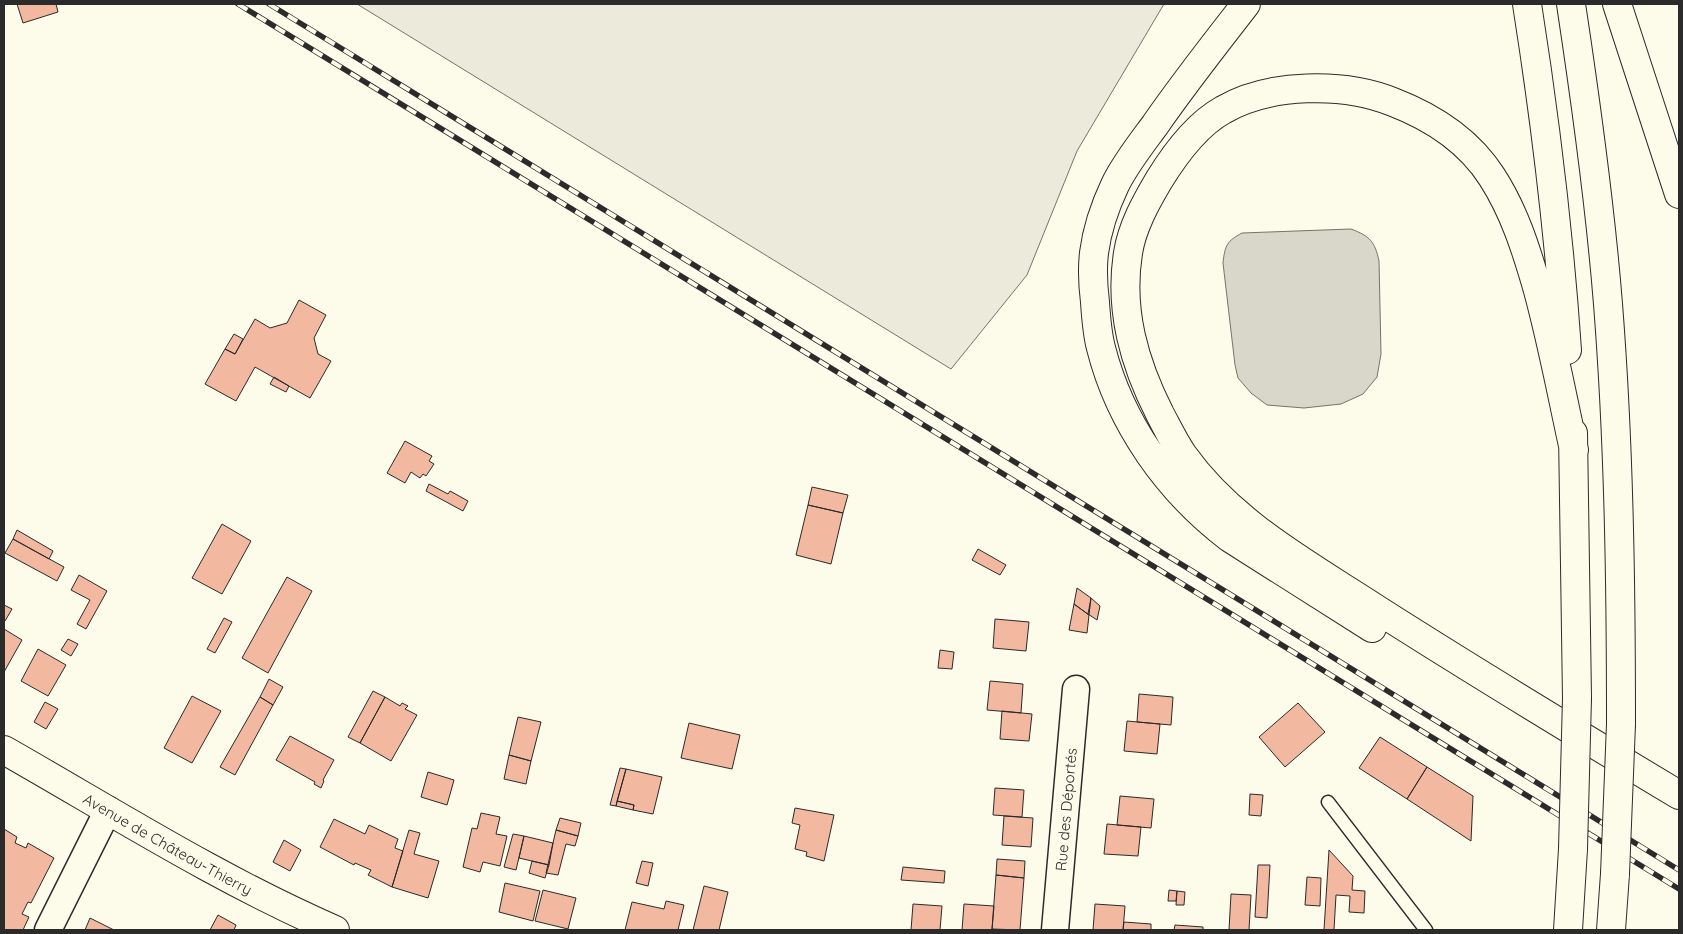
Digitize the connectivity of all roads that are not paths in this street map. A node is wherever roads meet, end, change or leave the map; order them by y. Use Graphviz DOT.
graph roads {
  1 [pos="1246,4"];
  2 [pos="1527,4"];
  3 [pos="1571,4"];
  4 [pos="1616,4"];
  5 [pos="1679,194"];
  6 [pos="1574,450"];
  7 [pos="1076,689"];
  8 [pos="4,750"];
  9 [pos="1679,795"];
  10 [pos="1328,802"];
  11 [pos="108,810"];
  12 [pos="1679,816"];
  13 [pos="48,930"];
  14 [pos="336,930"];
  15 [pos="1055,930"];
  16 [pos="1426,930"];
  17 [pos="1568,930"];
  18 [pos="1611,930"];
  1 -- 12 [label="main road"];
  2 -- 6 [label="main road"];
  3 -- 18 [label="main road, bridge"];
  4 -- 5 [label="main road"];
  6 -- 9 [label="main road"];
  6 -- 17 [label="main road, bridge"];
  7 -- 15 [label="street, Rue des Déportés"];
  8 -- 11 [label="main road, Avenue de Château-Thierry"];
  10 -- 16 [label="lane"];
  11 -- 13 [label="street"];
  11 -- 14 [label="main road, Avenue de Château-Thierry"];
}
